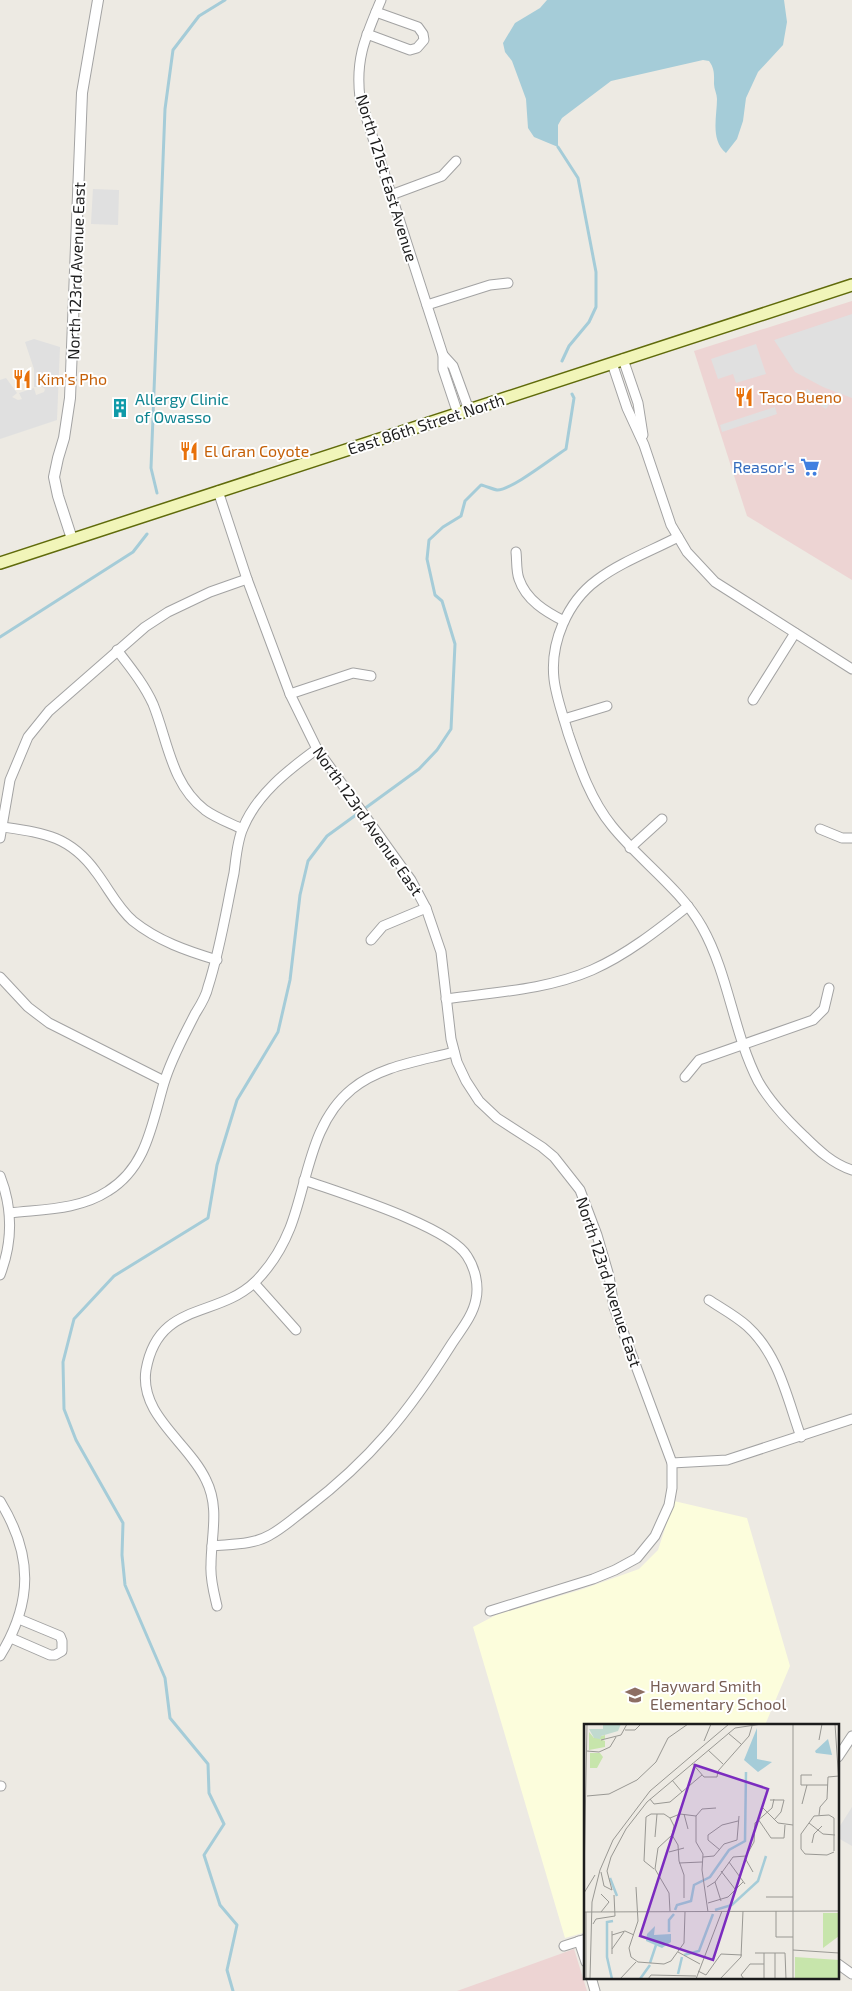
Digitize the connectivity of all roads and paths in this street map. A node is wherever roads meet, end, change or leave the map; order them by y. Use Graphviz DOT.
graph roads {
  1 [pos="98,0"];
  2 [pos="381,0"];
  3 [pos="376,12"];
  4 [pos="367,34"];
  5 [pos="456,161"];
  6 [pos="391,195"];
  7 [pos="508,283"];
  8 [pos="852,285"];
  9 [pos="427,305"];
  10 [pos="618,361"];
  11 [pos="463,412"];
  12 [pos="218,491"];
  13 [pos="678,537"];
  14 [pos="72,540"];
  15 [pos="516,552"];
  16 [pos="0,563"];
  17 [pos="247,579"];
  18 [pos="564,621"];
  19 [pos="795,633"];
  20 [pos="117,650"];
  21 [pos="852,669"];
  22 [pos="371,676"];
  23 [pos="290,694"];
  24 [pos="753,700"];
  25 [pos="607,706"];
  26 [pos="564,719"];
  27 [pos="317,749"];
  28 [pos="662,819"];
  29 [pos="3,827"];
  30 [pos="242,829"];
  31 [pos="820,829"];
  32 [pos="0,838"];
  33 [pos="852,838"];
  34 [pos="630,848"];
  35 [pos="688,906"];
  36 [pos="426,908"];
  37 [pos="371,940"];
  38 [pos="217,960"];
  39 [pos="0,977"];
  40 [pos="829,988"];
  41 [pos="446,999"];
  42 [pos="744,1045"];
  43 [pos="454,1052"];
  44 [pos="685,1077"];
  45 [pos="164,1082"];
  46 [pos="852,1170"];
  47 [pos="0,1176"];
  48 [pos="304,1180"];
  49 [pos="10,1213"];
  50 [pos="0,1275"];
  51 [pos="254,1282"];
  52 [pos="709,1300"];
  53 [pos="296,1330"];
  54 [pos="852,1419"];
  55 [pos="801,1437"];
  56 [pos="672,1463"];
  57 [pos="0,1501"];
  58 [pos="212,1546"];
  59 [pos="216,1606"];
  60 [pos="490,1611"];
  61 [pos="20,1619"];
  62 [pos="5,1643"];
  63 [pos="0,1656"];
  64 [pos="852,1736"];
  65 [pos="840,1754"];
  66 [pos="582,1940"];
  67 [pos="564,1946"];
  68 [pos="840,1965"];
  69 [pos="852,1974"];
  70 [pos="591,1978"];
  71 [pos="595,1991"];
  1 -- 14 [label="street, North 123rd Avenue East"];
  2 -- 3 [label="street, North 121st East Avenue"];
  3 -- 4 [label="street, North 121st East Avenue"];
  3 -- 4 [label="street"];
  4 -- 6 [label="street, North 121st East Avenue"];
  5 -- 6 [label="street"];
  6 -- 9 [label="street, North 121st East Avenue"];
  7 -- 9 [label="street"];
  8 -- 10 [label="main road, East 86th Street North"];
  9 -- 11 [label="street, North 121st East Avenue"];
  10 -- 11 [label="main road, East 86th Street North"];
  10 -- 13 [label="street"];
  11 -- 12 [label="main road, East 86th Street North"];
  12 -- 14 [label="main road, East 86th Street North"];
  12 -- 17 [label="street, North 123rd Avenue East"];
  13 -- 18 [label="street"];
  13 -- 19 [label="street"];
  14 -- 16 [label="main road, East 86th Street North"];
  15 -- 18 [label="street"];
  17 -- 20 [label="street"];
  17 -- 23 [label="street, North 123rd Avenue East"];
  18 -- 26 [label="street"];
  19 -- 21 [label="street"];
  19 -- 24 [label="street"];
  20 -- 29 [label="street"];
  20 -- 30 [label="street"];
  22 -- 23 [label="street"];
  23 -- 27 [label="street, North 123rd Avenue East"];
  25 -- 26 [label="street"];
  26 -- 34 [label="street"];
  27 -- 30 [label="street"];
  27 -- 36 [label="street, North 123rd Avenue East"];
  28 -- 34 [label="street"];
  29 -- 32 [label="street"];
  29 -- 38 [label="street"];
  30 -- 38 [label="street"];
  31 -- 33 [label="street"];
  34 -- 35 [label="street"];
  35 -- 41 [label="street"];
  35 -- 42 [label="street"];
  36 -- 37 [label="street"];
  36 -- 41 [label="street, North 123rd Avenue East"];
  38 -- 45 [label="street"];
  39 -- 45 [label="street"];
  40 -- 42 [label="street"];
  41 -- 43 [label="street, North 123rd Avenue East"];
  42 -- 44 [label="street"];
  42 -- 46 [label="street"];
  43 -- 48 [label="street"];
  43 -- 56 [label="street, North 123rd Avenue East"];
  45 -- 49 [label="street"];
  47 -- 49 [label="street"];
  48 -- 51 [label="street"];
  48 -- 58 [label="street"];
  49 -- 50 [label="street"];
  51 -- 53 [label="street"];
  51 -- 58 [label="street"];
  52 -- 55 [label="street"];
  54 -- 55 [label="street"];
  55 -- 56 [label="street"];
  56 -- 60 [label="street, North 123rd Avenue East"];
  57 -- 61 [label="street"];
  58 -- 59 [label="street"];
  61 -- 62 [label="street"];
  61 -- 62 [label="street"];
  62 -- 63 [label="street"];
  64 -- 65 [label="street"];
  66 -- 67 [label="street"];
  68 -- 69 [label="street"];
  70 -- 71 [label="street"];
}
